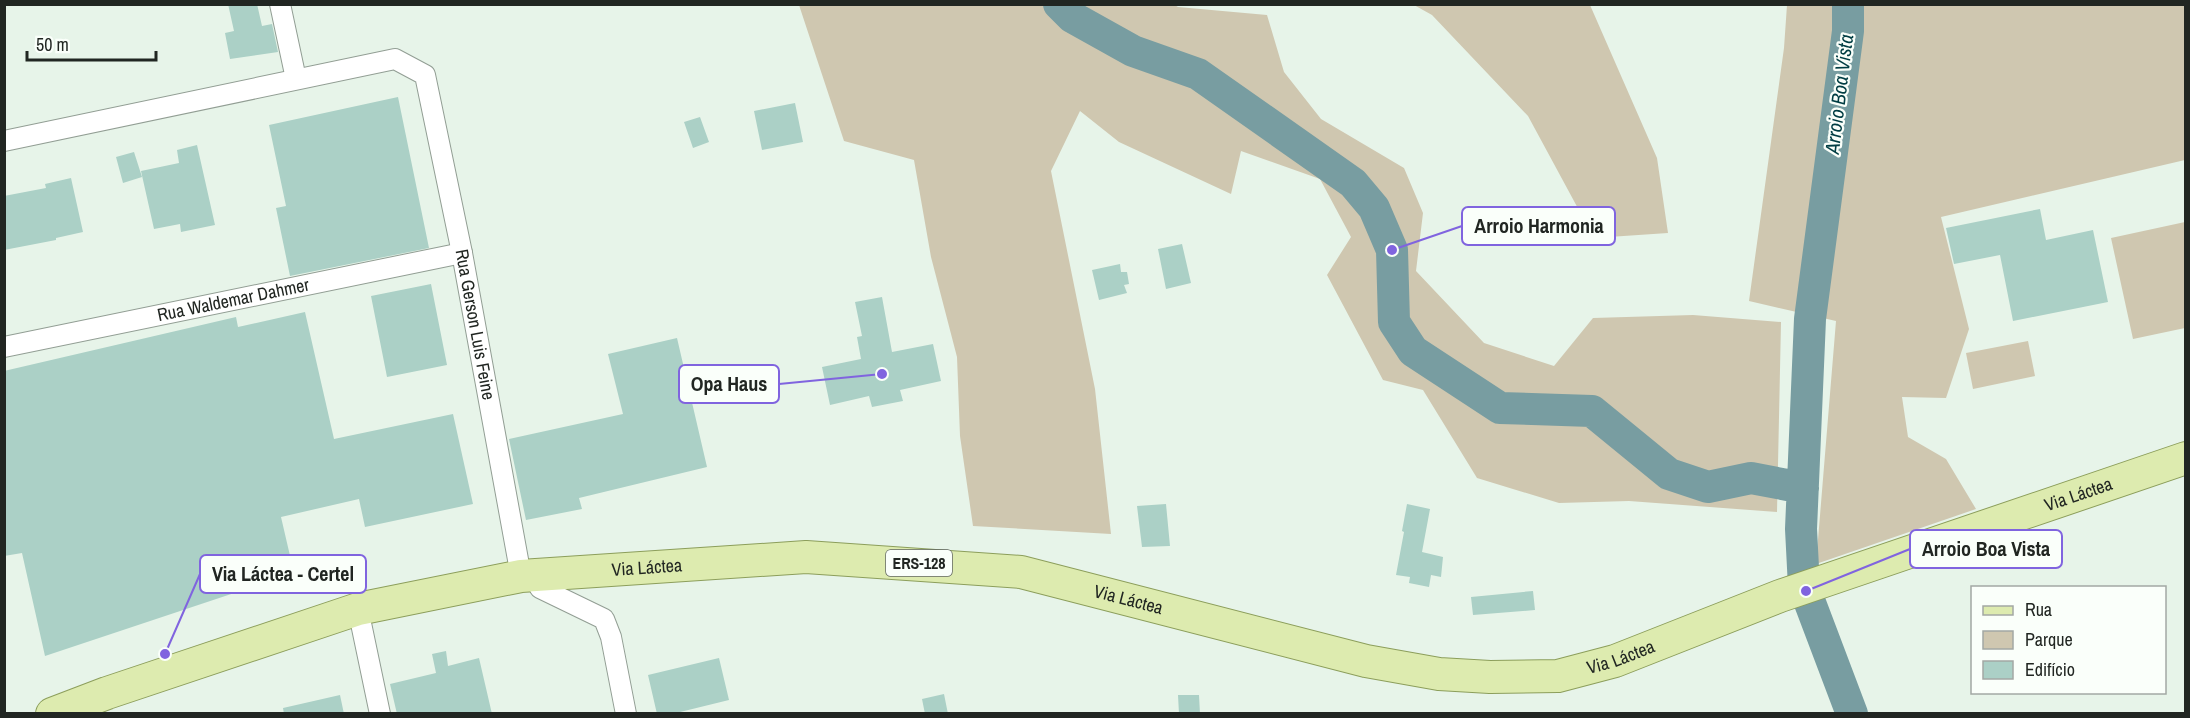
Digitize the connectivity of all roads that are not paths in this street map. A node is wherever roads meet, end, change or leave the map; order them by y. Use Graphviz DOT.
graph roads {
  1 [pos="280,4"];
  2 [pos="296,79"];
  3 [pos="4,141"];
  4 [pos="462,253"];
  5 [pos="4,346"];
  6 [pos="2186,458"];
  7 [pos="527,575"];
  8 [pos="358,609"];
  9 [pos="110,703"];
  10 [pos="52,714"];
  11 [pos="380,714"];
  12 [pos="626,714"];
  1 -- 2 [label="street"];
  2 -- 3 [label="street"];
  2 -- 4 [label="street, Rua Gerson Luis Feine"];
  4 -- 5 [label="street, Rua Waldemar Dahmer"];
  4 -- 7 [label="street, Rua Gerson Luis Feine"];
  6 -- 7 [label="main road, Via Láctea / ERS-128"];
  7 -- 8 [label="main road, Via Láctea / ERS-128"];
  7 -- 12 [label="street"];
  8 -- 9 [label="main road, Via Láctea / ERS-128"];
  8 -- 11 [label="street"];
  9 -- 10 [label="main road, Via Láctea / ERS-128"];
}
